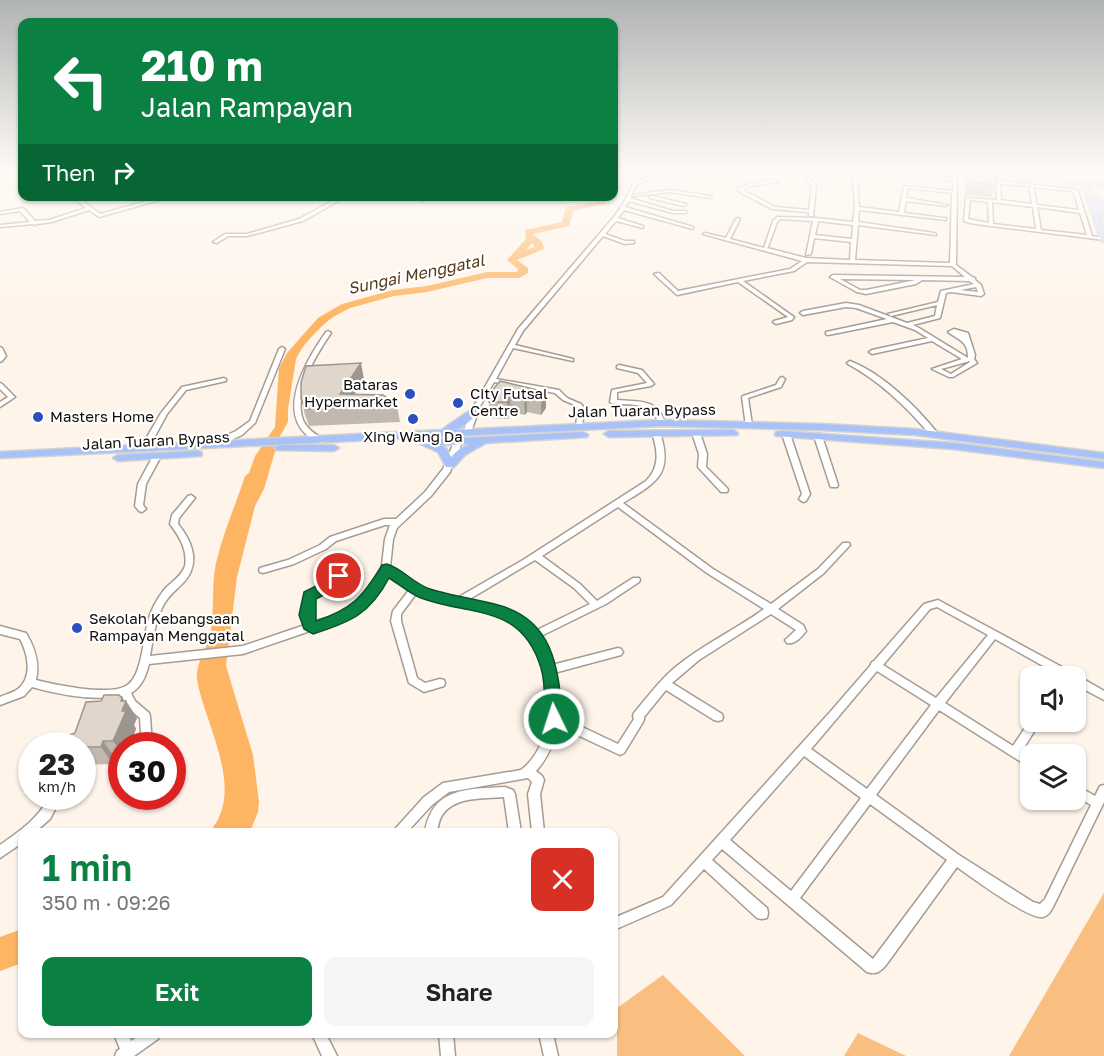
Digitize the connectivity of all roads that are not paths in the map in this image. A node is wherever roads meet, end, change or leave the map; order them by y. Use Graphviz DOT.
graph roads {
  1 [pos="32,220"];
  2 [pos="47,220"];
  3 [pos="299,220"];
  4 [pos="614,220"];
  5 [pos="619,220"];
  6 [pos="665,220"];
  7 [pos="737,220"];
  8 [pos="776,220"];
  9 [pos="813,220"];
  10 [pos="826,220"];
  11 [pos="954,220"];
  12 [pos="967,220"];
  13 [pos="991,220"];
  14 [pos="1037,220"];
  15 [pos="1085,220"];
  16 [pos="1097,220"];
  17 [pos="855,223"];
  18 [pos="35,224"];
  19 [pos="991,225"];
  20 [pos="0,226"];
  21 [pos="641,227"];
  22 [pos="691,228"];
  23 [pos="1039,231"];
  24 [pos="605,234"];
  25 [pos="705,234"];
  26 [pos="934,234"];
  27 [pos="812,236"];
  28 [pos="626,237"];
  29 [pos="1090,237"];
  30 [pos="728,238"];
  31 [pos="1104,240"];
  32 [pos="854,241"];
  33 [pos="215,242"];
  34 [pos="632,242"];
  35 [pos="766,247"];
  36 [pos="807,257"];
  37 [pos="852,261"];
  38 [pos="953,265"];
  39 [pos="657,274"];
  40 [pos="920,279"];
  41 [pos="973,279"];
  42 [pos="740,282"];
  43 [pos="941,303"];
  44 [pos="803,313"];
  45 [pos="892,316"];
  46 [pos="776,322"];
  47 [pos="907,324"];
  48 [pos="328,333"];
  49 [pos="828,333"];
  50 [pos="933,339"];
  51 [pos="967,341"];
  52 [pos="512,346"];
  53 [pos="0,349"];
  54 [pos="282,349"];
  55 [pos="872,352"];
  56 [pos="968,359"];
  57 [pos="0,360"];
  58 [pos="571,360"];
  59 [pos="850,363"];
  60 [pos="619,368"];
  61 [pos="782,379"];
  62 [pos="224,380"];
  63 [pos="492,380"];
  64 [pos="0,385"];
  65 [pos="0,405"];
  66 [pos="475,411"];
  67 [pos="748,425"];
  68 [pos="580,427"];
  69 [pos="659,428"];
  70 [pos="505,430"];
  71 [pos="467,432"];
  72 [pos="696,433"];
  73 [pos="438,434"];
  74 [pos="786,434"];
  75 [pos="935,435"];
  76 [pos="818,436"];
  77 [pos="320,441"];
  78 [pos="482,441"];
  79 [pos="458,442"];
  80 [pos="298,443"];
  81 [pos="426,443"];
  82 [pos="256,445"];
  83 [pos="213,446"];
  84 [pos="144,449"];
  85 [pos="1104,454"];
  86 [pos="0,455"];
  87 [pos="156,458"];
  88 [pos="0,463"];
  89 [pos="450,465"];
  90 [pos="1104,465"];
  91 [pos="834,485"];
  92 [pos="724,490"];
  93 [pos="191,498"];
  94 [pos="803,499"];
  95 [pos="618,504"];
  96 [pos="142,509"];
  97 [pos="396,522"];
  98 [pos="846,545"];
  99 [pos="536,556"];
  100 [pos="387,569"];
  101 [pos="263,570"];
  102 [pos="339,576"];
  103 [pos="636,580"];
  104 [pos="415,589"];
  105 [pos="458,602"];
  106 [pos="596,605"];
  107 [pos="771,609"];
  108 [pos="313,628"];
  109 [pos="0,630"];
  110 [pos="535,635"];
  111 [pos="993,635"];
  112 [pos="790,640"];
  113 [pos="618,652"];
  114 [pos="145,660"];
  115 [pos="875,665"];
  116 [pos="1048,666"];
  117 [pos="550,670"];
  118 [pos="29,682"];
  119 [pos="440,683"];
  120 [pos="665,684"];
  121 [pos="1086,686"];
  122 [pos="125,691"];
  123 [pos="1104,696"];
  124 [pos="0,700"];
  125 [pos="937,705"];
  126 [pos="718,717"];
  127 [pos="554,719"];
  128 [pos="146,732"];
  129 [pos="1028,732"];
  130 [pos="804,750"];
  131 [pos="1015,752"];
  132 [pos="1020,755"];
  133 [pos="529,772"];
  134 [pos="1104,790"];
  135 [pos="1086,796"];
  136 [pos="869,797"];
  137 [pos="1097,803"];
  138 [pos="49,810"];
  139 [pos="31,828"];
  140 [pos="404,828"];
  141 [pos="432,828"];
  142 [pos="515,828"];
  143 [pos="538,828"];
  144 [pos="18,839"];
  145 [pos="722,841"];
  146 [pos="0,852"];
  147 [pos="955,859"];
  148 [pos="704,861"];
  149 [pos="792,899"];
  150 [pos="762,914"];
  151 [pos="618,922"];
  152 [pos="872,967"];
  153 [pos="122,1038"];
  154 [pos="147,1038"];
  155 [pos="321,1038"];
  156 [pos="446,1038"];
  157 [pos="547,1038"];
  158 [pos="125,1053"];
  159 [pos="330,1056"];
  160 [pos="448,1056"];
  161 [pos="550,1056"];
  1 -- 18 [label="street"];
  2 -- 18 [label="street"];
  3 -- 33 [label="street"];
  4 -- 24 [label="street"];
  5 -- 21 [label="street"];
  6 -- 22 [label="street"];
  7 -- 30 [label="street"];
  8 -- 35 [label="street"];
  9 -- 27 [label="street"];
  10 -- 17 [label="street"];
  11 -- 38 [label="street"];
  12 -- 19 [label="street"];
  13 -- 19 [label="street"];
  14 -- 23 [label="street"];
  15 -- 29 [label="street"];
  16 -- 31 [label="main road"];
  17 -- 26 [label="street"];
  17 -- 32 [label="street"];
  18 -- 20 [label="street"];
  19 -- 23 [label="street"];
  23 -- 29 [label="street"];
  24 -- 28 [label="street"];
  24 -- 34 [label="street"];
  24 -- 52 [label="street"];
  25 -- 30 [label="street"];
  27 -- 32 [label="street"];
  27 -- 36 [label="street"];
  29 -- 31 [label="street"];
  30 -- 36 [label="street"];
  32 -- 37 [label="street"];
  36 -- 37 [label="street"];
  36 -- 42 [label="street"];
  37 -- 38 [label="street"];
  38 -- 41 [label="street"];
  39 -- 42 [label="street"];
  40 -- 40 [label="street"];
  40 -- 41 [label="street"];
  41 -- 43 [label="street"];
  42 -- 46 [label="street"];
  43 -- 45 [label="street"];
  43 -- 47 [label="street"];
  44 -- 45 [label="street"];
  45 -- 47 [label="street"];
  45 -- 49 [label="street"];
  47 -- 50 [label="street"];
  48 -- 77 [label="street"];
  50 -- 55 [label="street"];
  50 -- 56 [label="street"];
  51 -- 56 [label="street"];
  52 -- 58 [label="street"];
  52 -- 63 [label="street"];
  53 -- 57 [label="street"];
  54 -- 83 [label="street"];
  56 -- 56 [label="street"];
  59 -- 75 [label="street"];
  60 -- 69 [label="street"];
  61 -- 67 [label="street"];
  62 -- 84 [label="street"];
  63 -- 66 [label="street"];
  63 -- 68 [label="street"];
  64 -- 65 [label="street"];
  66 -- 70 [label="highway"];
  66 -- 71 [label="street"];
  66 -- 73 [label="highway"];
  67 -- 69 [label="highway, Jalan Tuaran Bypass"];
  67 -- 75 [label="highway, Jalan Tuaran Bypass"];
  68 -- 69 [label="highway, Jalan Tuaran Bypass"];
  68 -- 70 [label="highway, Jalan Tuaran Bypass"];
  69 -- 71 [label="highway"];
  69 -- 72 [label="highway, Jalan Tuaran Bypass"];
  69 -- 78 [label="highway, Jalan Tuaran Bypass"];
  69 -- 95 [label="street"];
  70 -- 71 [label="highway, Jalan Tuaran Bypass"];
  71 -- 73 [label="highway, Jalan Tuaran Bypass"];
  72 -- 74 [label="highway, Jalan Tuaran Bypass"];
  72 -- 92 [label="street"];
  73 -- 77 [label="highway, Jalan Tuaran Bypass"];
  74 -- 76 [label="highway, Jalan Tuaran Bypass"];
  74 -- 94 [label="street"];
  75 -- 85 [label="highway, Jalan Tuaran Bypass"];
  76 -- 90 [label="highway, Jalan Tuaran Bypass"];
  76 -- 91 [label="street"];
  77 -- 80 [label="highway, Jalan Tuaran Bypass"];
  78 -- 79 [label="highway, Jalan Tuaran Bypass"];
  78 -- 89 [label="highway"];
  79 -- 81 [label="highway, Jalan Tuaran Bypass"];
  79 -- 89 [label="street"];
  80 -- 81 [label="highway, Jalan Tuaran Bypass"];
  80 -- 82 [label="highway, Jalan Tuaran Bypass"];
  81 -- 89 [label="highway"];
  82 -- 83 [label="highway, Jalan Tuaran Bypass"];
  82 -- 87 [label="highway, Jalan Tuaran Bypass"];
  83 -- 84 [label="highway, Jalan Tuaran Bypass"];
  84 -- 86 [label="highway, Jalan Tuaran Bypass"];
  87 -- 88 [label="highway, Jalan Tuaran Bypass"];
  87 -- 96 [label="street"];
  89 -- 97 [label="street"];
  93 -- 114 [label="street"];
  95 -- 99 [label="street"];
  95 -- 107 [label="street"];
  97 -- 100 [label="street"];
  97 -- 101 [label="street"];
  98 -- 107 [label="street"];
  99 -- 105 [label="street"];
  99 -- 106 [label="street"];
  100 -- 104 [label="street"];
  100 -- 108 [label="street"];
  102 -- 108 [label="street"];
  103 -- 106 [label="street"];
  104 -- 105 [label="street"];
  104 -- 119 [label="street"];
  105 -- 110 [label="street"];
  106 -- 110 [label="street"];
  107 -- 112 [label="street"];
  107 -- 120 [label="street"];
  108 -- 114 [label="street"];
  109 -- 118 [label="street"];
  110 -- 117 [label="street"];
  111 -- 115 [label="street"];
  111 -- 116 [label="street"];
  111 -- 125 [label="street"];
  113 -- 117 [label="street"];
  114 -- 122 [label="street"];
  115 -- 125 [label="street"];
  115 -- 130 [label="street"];
  117 -- 127 [label="street"];
  118 -- 122 [label="street"];
  118 -- 124 [label="street"];
  120 -- 126 [label="street"];
  120 -- 127 [label="street"];
  121 -- 123 [label="street"];
  122 -- 128 [label="street"];
  125 -- 131 [label="street"];
  125 -- 136 [label="street"];
  127 -- 133 [label="street"];
  129 -- 131 [label="street"];
  130 -- 136 [label="street"];
  130 -- 145 [label="street"];
  131 -- 132 [label="street"];
  133 -- 140 [label="street"];
  133 -- 143 [label="street"];
  134 -- 137 [label="street"];
  135 -- 137 [label="street"];
  136 -- 147 [label="street"];
  136 -- 149 [label="street"];
  137 -- 147 [label="street"];
  138 -- 139 [label="street"];
  141 -- 142 [label="street"];
  144 -- 146 [label="street"];
  145 -- 148 [label="street"];
  145 -- 149 [label="street"];
  147 -- 152 [label="street"];
  148 -- 150 [label="street"];
  148 -- 151 [label="street"];
  149 -- 152 [label="street"];
  153 -- 158 [label="street"];
  154 -- 158 [label="street"];
  155 -- 159 [label="street"];
  156 -- 160 [label="street"];
  157 -- 161 [label="street"];
}
